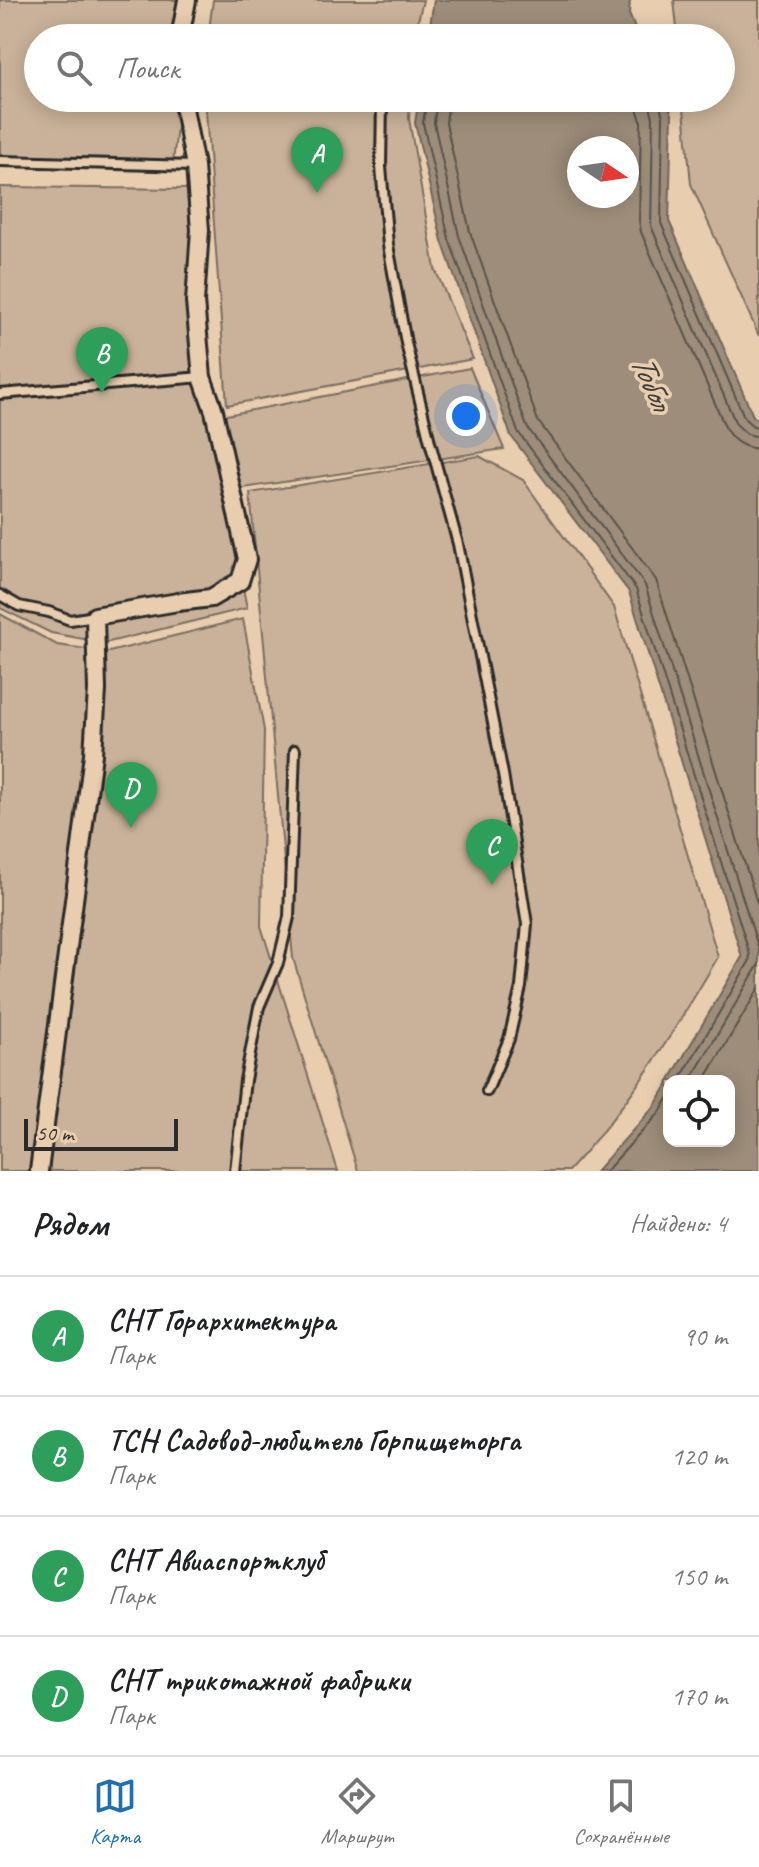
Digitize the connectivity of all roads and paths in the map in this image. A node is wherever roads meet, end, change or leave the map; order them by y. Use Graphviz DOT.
graph roads {
  1 [pos="187,0"];
  2 [pos="183,24"];
  3 [pos="185,112"];
  4 [pos="382,112"];
  5 [pos="0,161"];
  6 [pos="195,166"];
  7 [pos="202,377"];
  8 [pos="0,394"];
  9 [pos="0,595"];
  10 [pos="95,616"];
  11 [pos="295,750"];
  12 [pos="487,1091"];
  13 [pos="39,1171"];
  14 [pos="235,1171"];
  1 -- 2 [label="street"];
  3 -- 6 [label="street"];
  4 -- 12 [label="lane"];
  5 -- 6 [label="lane"];
  6 -- 7 [label="street"];
  7 -- 8 [label="lane"];
  7 -- 10 [label="street"];
  9 -- 10 [label="lane"];
  10 -- 13 [label="street"];
  11 -- 14 [label="lane"];
}
